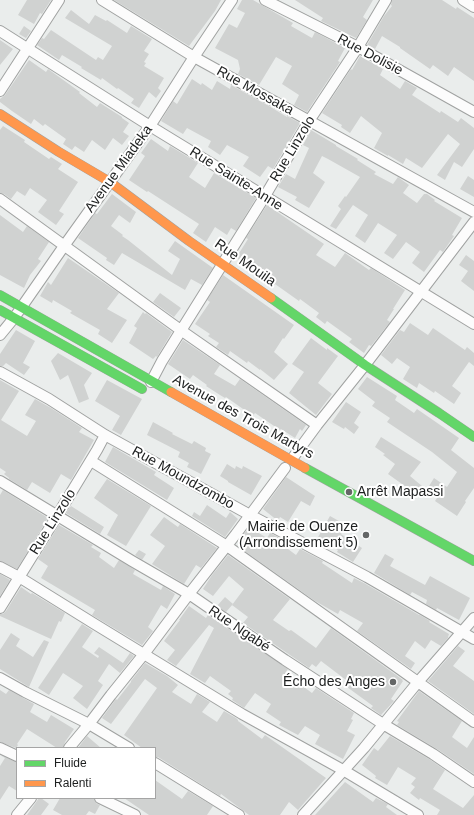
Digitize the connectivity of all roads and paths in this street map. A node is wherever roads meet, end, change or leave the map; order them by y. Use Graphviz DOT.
graph roads {
  1 [pos="59,0"];
  2 [pos="102,0"];
  3 [pos="232,0"];
  4 [pos="266,0"];
  5 [pos="386,0"];
  6 [pos="463,0"];
  7 [pos="474,7"];
  8 [pos="0,31"];
  9 [pos="358,47"];
  10 [pos="28,48"];
  11 [pos="194,57"];
  12 [pos="0,91"];
  13 [pos="474,112"];
  14 [pos="0,114"];
  15 [pos="309,121"];
  16 [pos="150,126"];
  17 [pos="110,182"];
  18 [pos="265,196"];
  19 [pos="0,199"];
  20 [pos="474,212"];
  21 [pos="474,222"];
  22 [pos="64,246"];
  23 [pos="222,264"];
  24 [pos="420,292"];
  25 [pos="0,295"];
  26 [pos="21,307"];
  27 [pos="0,310"];
  28 [pos="14,318"];
  29 [pos="474,324"];
  30 [pos="182,331"];
  31 [pos="0,335"];
  32 [pos="365,365"];
  33 [pos="0,372"];
  34 [pos="151,382"];
  35 [pos="153,395"];
  36 [pos="317,425"];
  37 [pos="105,435"];
  38 [pos="474,437"];
  39 [pos="292,460"];
  40 [pos="91,461"];
  41 [pos="285,468"];
  42 [pos="0,481"];
  43 [pos="348,498"];
  44 [pos="250,515"];
  45 [pos="57,516"];
  46 [pos="227,546"];
  47 [pos="429,546"];
  48 [pos="474,561"];
  49 [pos="0,567"];
  50 [pos="19,577"];
  51 [pos="189,594"];
  52 [pos="0,608"];
  53 [pos="474,618"];
  54 [pos="462,632"];
  55 [pos="474,639"];
  56 [pos="144,654"];
  57 [pos="0,678"];
  58 [pos="418,682"];
  59 [pos="474,722"];
  60 [pos="89,724"];
  61 [pos="383,724"];
  62 [pos="70,747"];
  63 [pos="127,747"];
  64 [pos="0,748"];
  65 [pos="16,756"];
  66 [pos="156,764"];
  67 [pos="343,770"];
  68 [pos="474,782"];
  69 [pos="30,799"];
  70 [pos="102,799"];
  71 [pos="17,815"];
  72 [pos="135,815"];
  73 [pos="239,815"];
  74 [pos="303,815"];
  75 [pos="418,815"];
  1 -- 10 [label="street"];
  2 -- 11 [label="street, Rue Mossaka"];
  3 -- 11 [label="street, Avenue Miadeka"];
  4 -- 9 [label="street, Rue Dolisie"];
  5 -- 9 [label="street, Rue Linzolo"];
  6 -- 7 [label="street"];
  8 -- 10 [label="street, Rue Sainte-Anne"];
  9 -- 13 [label="street, Rue Dolisie"];
  9 -- 15 [label="street, Rue Linzolo"];
  10 -- 12 [label="street"];
  10 -- 16 [label="street, Rue Sainte-Anne"];
  11 -- 15 [label="street, Rue Mossaka"];
  11 -- 16 [label="street, Avenue Miadeka"];
  14 -- 17 [label="main road, Rue Mouila"];
  15 -- 18 [label="street, Rue Linzolo"];
  15 -- 20 [label="street, Rue Mossaka"];
  16 -- 17 [label="street, Avenue Miadeka"];
  16 -- 18 [label="street, Rue Sainte-Anne"];
  17 -- 22 [label="street, Avenue Miadeka"];
  17 -- 23 [label="main road, Rue Mouila"];
  18 -- 23 [label="street, Rue Linzolo"];
  18 -- 24 [label="street, Rue Sainte-Anne"];
  19 -- 22 [label="street"];
  21 -- 24 [label="street"];
  22 -- 26 [label="street, Avenue Miadeka"];
  22 -- 30 [label="street"];
  23 -- 30 [label="street, Rue Linzolo"];
  23 -- 32 [label="main road, Rue Mouila"];
  24 -- 29 [label="street, Rue Sainte-Anne"];
  24 -- 32 [label="street"];
  25 -- 26 [label="main road, Avenue des Trois Martyrs"];
  26 -- 28 [label="street, Avenue Miadeka"];
  26 -- 34 [label="main road, Avenue des Trois Martyrs"];
  27 -- 28 [label="main road, Avenue des Trois Martyrs"];
  28 -- 31 [label="street, Avenue Miadeka"];
  28 -- 35 [label="main road, Avenue des Trois Martyrs"];
  30 -- 34 [label="street, Rue Linzolo"];
  30 -- 36 [label="street"];
  32 -- 36 [label="street"];
  32 -- 38 [label="main road, Rue Mouila"];
  33 -- 37 [label="street, Rue Moundzombo"];
  34 -- 39 [label="main road, Avenue des Trois Martyrs"];
  36 -- 39 [label="street"];
  37 -- 40 [label="street, Rue Linzolo"];
  37 -- 44 [label="street, Rue Moundzombo"];
  39 -- 43 [label="main road, Avenue des Trois Martyrs"];
  40 -- 45 [label="street, Rue Linzolo"];
  40 -- 46 [label="street"];
  41 -- 44 [label="street"];
  42 -- 45 [label="street, Rue Ngabé"];
  43 -- 47 [label="main road, Avenue des Trois Martyrs"];
  43 -- 48 [label="main road, Avenue des Trois Martyrs"];
  44 -- 46 [label="street"];
  44 -- 54 [label="street, Rue Moundzombo"];
  45 -- 50 [label="street, Rue Linzolo"];
  45 -- 51 [label="street, Rue Ngabé"];
  46 -- 51 [label="street"];
  46 -- 58 [label="street"];
  49 -- 50 [label="street"];
  50 -- 52 [label="street, Rue Linzolo"];
  50 -- 56 [label="street"];
  51 -- 56 [label="street"];
  51 -- 61 [label="street, Rue Ngabé"];
  53 -- 54 [label="street"];
  54 -- 55 [label="street, Rue Moundzombo"];
  54 -- 58 [label="street"];
  56 -- 60 [label="street"];
  56 -- 67 [label="street"];
  57 -- 60 [label="street"];
  58 -- 59 [label="street"];
  58 -- 61 [label="street"];
  60 -- 62 [label="street"];
  60 -- 63 [label="street"];
  61 -- 67 [label="street"];
  61 -- 68 [label="street, Rue Ngabé"];
  64 -- 65 [label="street"];
  66 -- 73 [label="street"];
  67 -- 74 [label="street"];
  67 -- 75 [label="street"];
  69 -- 71 [label="street"];
  70 -- 72 [label="street"];
}
